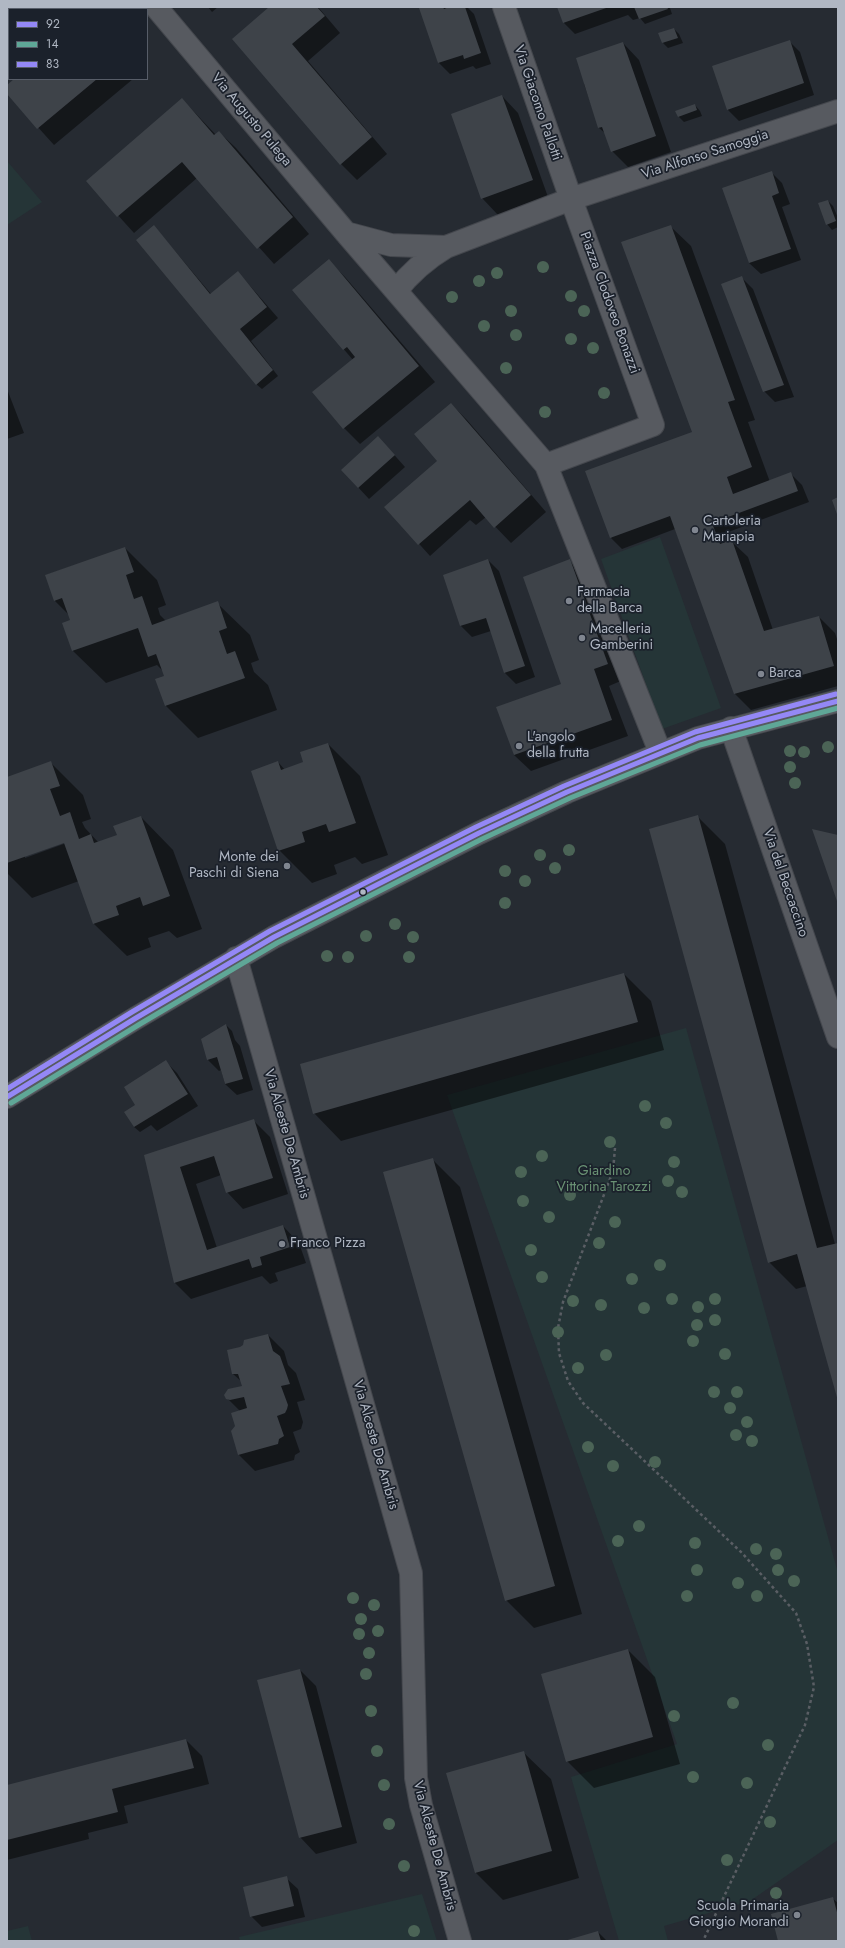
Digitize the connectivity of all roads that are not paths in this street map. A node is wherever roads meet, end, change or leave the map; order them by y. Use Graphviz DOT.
graph roads {
  1 [pos="156,7"];
  2 [pos="504,7"];
  3 [pos="838,110"];
  4 [pos="571,199"];
  5 [pos="346,233"];
  6 [pos="446,247"];
  7 [pos="396,291"];
  8 [pos="546,465"];
  9 [pos="838,701"];
  10 [pos="731,728"];
  11 [pos="660,752"];
  12 [pos="236,958"];
  13 [pos="838,1037"];
  14 [pos="7,1097"];
  15 [pos="460,1941"];
  1 -- 5 [label="street, Via Augusto Pulega"];
  2 -- 4 [label="street, Via Giacomo Pallotti"];
  3 -- 4 [label="street, Via Alfonso Samoggia"];
  4 -- 6 [label="street"];
  4 -- 8 [label="street, Piazza Clodoveo Bonazzi"];
  5 -- 6 [label="street"];
  5 -- 7 [label="street"];
  6 -- 7 [label="street"];
  7 -- 8 [label="street"];
  8 -- 11 [label="street"];
  9 -- 10 [label="street"];
  10 -- 11 [label="street"];
  10 -- 13 [label="street, Via del Beccaccino"];
  11 -- 12 [label="street"];
  12 -- 14 [label="street"];
  12 -- 15 [label="street, Via Alceste De Ambris"];
}
